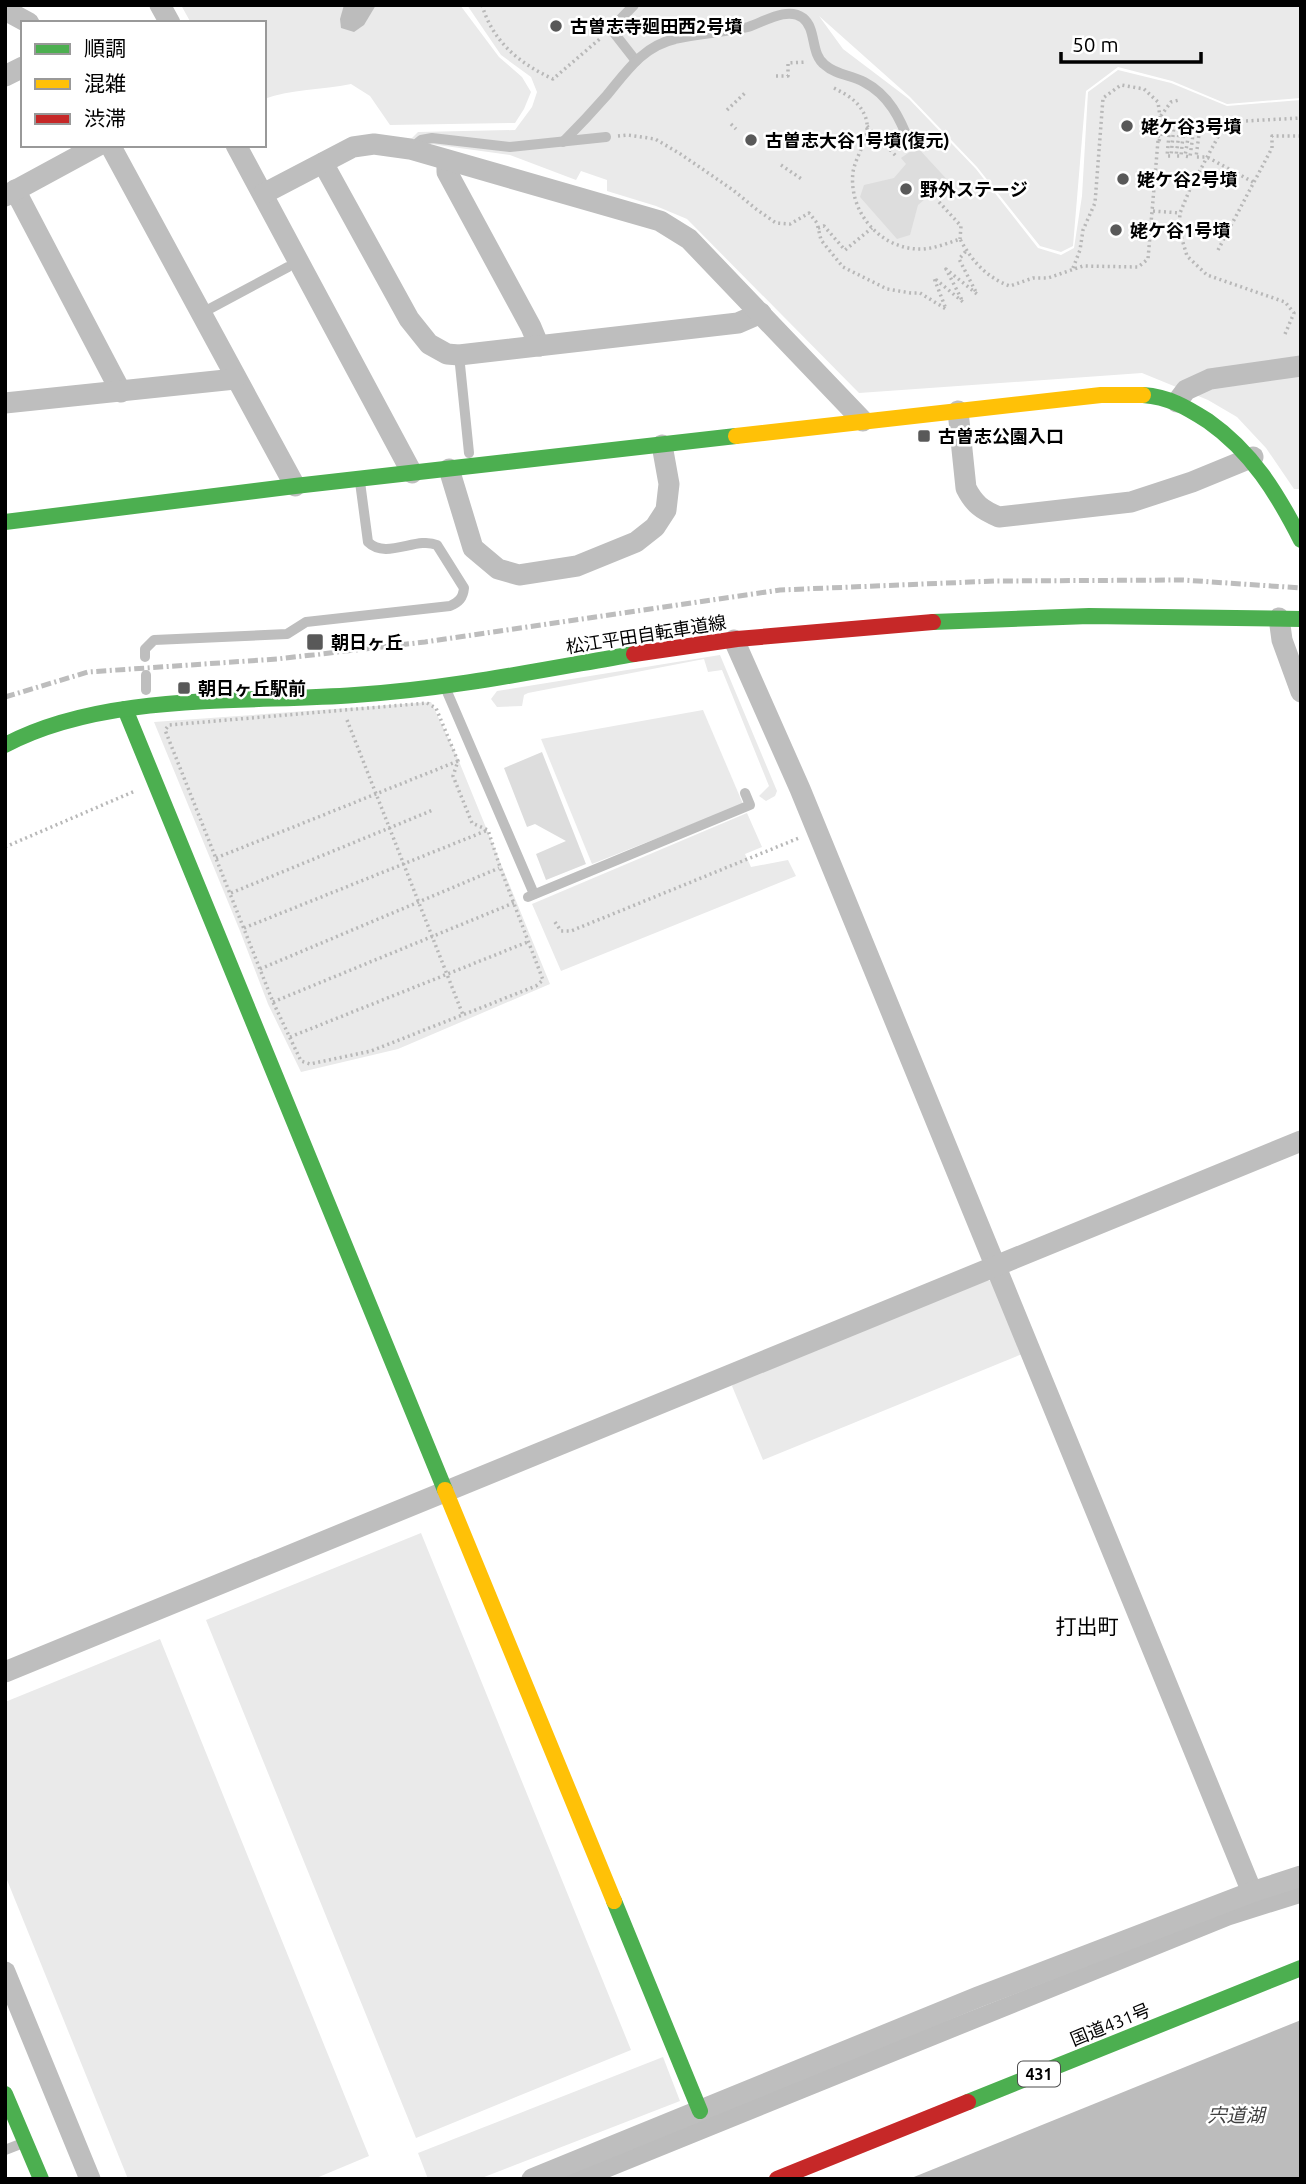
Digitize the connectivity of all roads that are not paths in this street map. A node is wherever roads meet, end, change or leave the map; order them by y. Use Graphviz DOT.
graph roads {
  1 [pos="160,5"];
  2 [pos="634,5"];
  3 [pos="5,10"];
  4 [pos="25,21"];
  5 [pos="169,21"];
  6 [pos="636,61"];
  7 [pos="21,68"];
  8 [pos="5,76"];
  9 [pos="606,137"];
  10 [pos="563,142"];
  11 [pos="911,144"];
  12 [pos="95,147"];
  13 [pos="111,147"];
  14 [pos="237,147"];
  15 [pos="410,149"];
  16 [pos="447,160"];
  17 [pos="323,163"];
  18 [pos="10,193"];
  19 [pos="263,194"];
  20 [pos="288,267"];
  21 [pos="761,313"];
  22 [pos="200,314"];
  23 [pos="539,346"];
  24 [pos="459,355"];
  25 [pos="1296,363"];
  26 [pos="235,379"];
  27 [pos="121,392"];
  28 [pos="7,401"];
  29 [pos="1177,402"];
  30 [pos="958,411"];
  31 [pos="863,421"];
  32 [pos="662,445"];
  33 [pos="469,453"];
  34 [pos="1253,457"];
  35 [pos="449,469"];
  36 [pos="412,473"];
  37 [pos="359,479"];
  38 [pos="295,486"];
  39 [pos="5,522"];
  40 [pos="1301,540"];
  41 [pos="1279,618"];
  42 [pos="1301,619"];
  43 [pos="734,640"];
  44 [pos="145,657"];
  45 [pos="146,675"];
  46 [pos="444,685"];
  47 [pos="146,690"];
  48 [pos="1301,692"];
  49 [pos="124,709"];
  50 [pos="5,745"];
  51 [pos="745,793"];
  52 [pos="1301,1141"];
  53 [pos="995,1266"];
  54 [pos="445,1491"];
  55 [pos="5,1672"];
  56 [pos="1301,1876"];
  57 [pos="1252,1892"];
  58 [pos="1301,1968"];
  59 [pos="5,1972"];
  60 [pos="5,2094"];
  61 [pos="700,2111"];
  62 [pos="25,2142"];
  63 [pos="5,2150"];
  64 [pos="41,2179"];
  65 [pos="90,2179"];
  66 [pos="532,2179"];
  67 [pos="777,2179"];
  1 -- 5 [label="street"];
  2 -- 6 [label="lane"];
  3 -- 4 [label="street"];
  6 -- 10 [label="lane"];
  6 -- 11 [label="lane"];
  7 -- 8 [label="street"];
  9 -- 10 [label="lane"];
  10 -- 15 [label="lane"];
  12 -- 18 [label="street"];
  13 -- 22 [label="street"];
  14 -- 19 [label="street"];
  15 -- 16 [label="street"];
  15 -- 17 [label="street"];
  16 -- 21 [label="street"];
  16 -- 23 [label="street"];
  17 -- 19 [label="street"];
  17 -- 24 [label="street"];
  18 -- 27 [label="street"];
  19 -- 36 [label="street"];
  20 -- 22 [label="lane"];
  21 -- 23 [label="street"];
  21 -- 31 [label="street"];
  22 -- 26 [label="street"];
  23 -- 24 [label="street"];
  24 -- 33 [label="lane"];
  25 -- 29 [label="street"];
  26 -- 27 [label="street"];
  26 -- 38 [label="street"];
  27 -- 28 [label="street"];
  29 -- 30 [label="main road"];
  29 -- 34 [label="main road"];
  30 -- 31 [label="main road"];
  30 -- 34 [label="street"];
  31 -- 32 [label="main road"];
  32 -- 35 [label="main road"];
  32 -- 35 [label="street"];
  34 -- 40 [label="main road"];
  35 -- 36 [label="main road"];
  36 -- 37 [label="main road"];
  37 -- 38 [label="main road"];
  37 -- 44 [label="lane"];
  38 -- 39 [label="main road"];
  41 -- 42 [label="main road, 松江平田自転車道線"];
  41 -- 43 [label="main road, 松江平田自転車道線"];
  41 -- 48 [label="street"];
  43 -- 46 [label="main road, 松江平田自転車道線"];
  43 -- 53 [label="street"];
  45 -- 47 [label="lane"];
  46 -- 49 [label="main road, 松江平田自転車道線"];
  46 -- 51 [label="lane"];
  49 -- 50 [label="main road, 松江平田自転車道線"];
  49 -- 54 [label="main road"];
  52 -- 53 [label="street"];
  53 -- 54 [label="street"];
  53 -- 57 [label="street"];
  54 -- 55 [label="street"];
  54 -- 61 [label="main road"];
  56 -- 57 [label="street"];
  57 -- 61 [label="street"];
  58 -- 67 [label="main road, 国道431号 / 431"];
  59 -- 65 [label="street"];
  60 -- 62 [label="main road"];
  61 -- 66 [label="street"];
  62 -- 63 [label="lane"];
  62 -- 64 [label="main road"];
}
